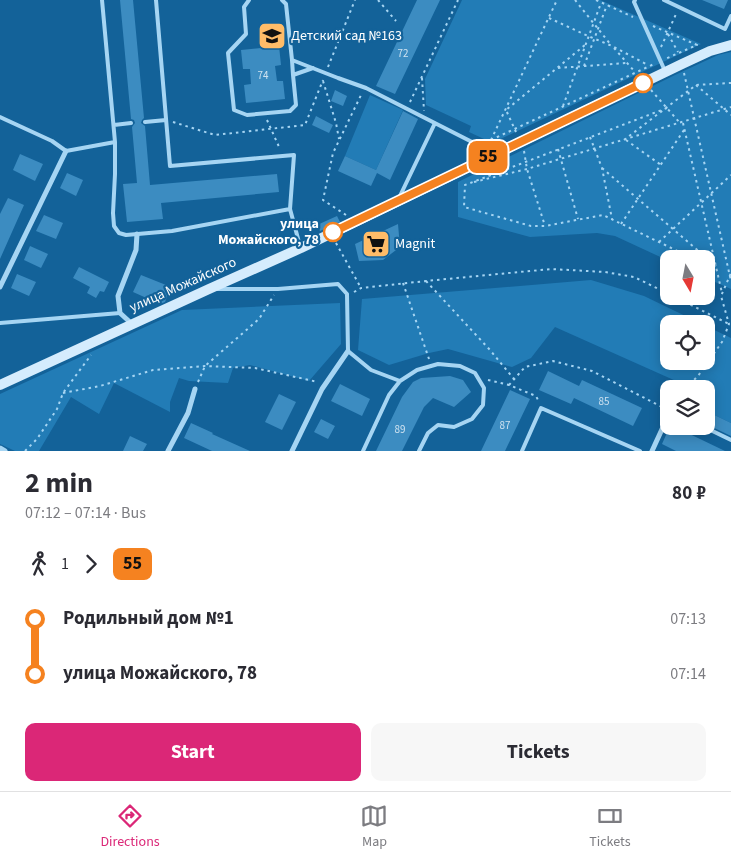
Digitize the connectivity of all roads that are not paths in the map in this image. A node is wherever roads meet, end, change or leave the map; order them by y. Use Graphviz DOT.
graph roads {
  1 [pos="102,0"];
  2 [pos="156,0"];
  3 [pos="249,0"];
  4 [pos="282,0"];
  5 [pos="635,0"];
  6 [pos="664,0"];
  7 [pos="731,16"];
  8 [pos="731,45"];
  9 [pos="292,60"];
  10 [pos="313,68"];
  11 [pos="666,72"];
  12 [pos="293,75"];
  13 [pos="0,117"];
  14 [pos="166,120"];
  15 [pos="145,122"];
  16 [pos="131,123"];
  17 [pos="435,123"];
  18 [pos="114,125"];
  19 [pos="115,142"];
  20 [pos="66,151"];
  21 [pos="487,157"];
  22 [pos="398,201"];
  23 [pos="290,209"];
  24 [pos="137,234"];
  25 [pos="301,248"];
  26 [pos="0,287"];
  27 [pos="209,289"];
  28 [pos="120,313"];
  29 [pos="0,324"];
  30 [pos="132,324"];
  31 [pos="348,351"];
  32 [pos="400,381"];
  33 [pos="0,385"];
  34 [pos="194,389"];
  35 [pos="715,432"];
  36 [pos="660,434"];
  37 [pos="731,440"];
  38 [pos="0,448"];
  39 [pos="5,451"];
  40 [pos="168,451"];
  41 [pos="292,451"];
  42 [pos="362,451"];
  43 [pos="419,451"];
  44 [pos="522,451"];
  45 [pos="640,451"];
  46 [pos="652,451"];
  1 -- 18 [label="lane"];
  2 -- 14 [label="lane"];
  3 -- 12 [label="lane"];
  4 -- 9 [label="lane"];
  5 -- 11 [label="lane"];
  6 -- 7 [label="lane"];
  8 -- 11 [label="main road, улица Можайского"];
  9 -- 10 [label="lane"];
  9 -- 12 [label="lane"];
  10 -- 12 [label="lane"];
  10 -- 17 [label="lane"];
  11 -- 21 [label="main road, улица Можайского"];
  13 -- 20 [label="lane"];
  14 -- 15 [label="lane"];
  14 -- 23 [label="lane"];
  16 -- 18 [label="lane"];
  17 -- 21 [label="lane"];
  17 -- 22 [label="lane"];
  18 -- 19 [label="lane"];
  19 -- 20 [label="lane"];
  19 -- 24 [label="lane"];
  20 -- 26 [label="street"];
  21 -- 22 [label="main road, улица Можайского"];
  22 -- 25 [label="main road, улица Можайского"];
  23 -- 24 [label="lane"];
  23 -- 25 [label="lane"];
  24 -- 28 [label="street"];
  25 -- 27 [label="main road, улица Можайского"];
  27 -- 30 [label="main road, улица Можайского"];
  27 -- 31 [label="lane"];
  28 -- 29 [label="lane"];
  28 -- 30 [label="street"];
  30 -- 33 [label="main road, улица Можайского"];
  31 -- 32 [label="lane"];
  31 -- 41 [label="street"];
  32 -- 42 [label="lane"];
  32 -- 43 [label="lane"];
  34 -- 40 [label="street"];
  35 -- 37 [label="lane"];
  36 -- 46 [label="street"];
  38 -- 39 [label="street"];
  44 -- 45 [label="lane"];
}
